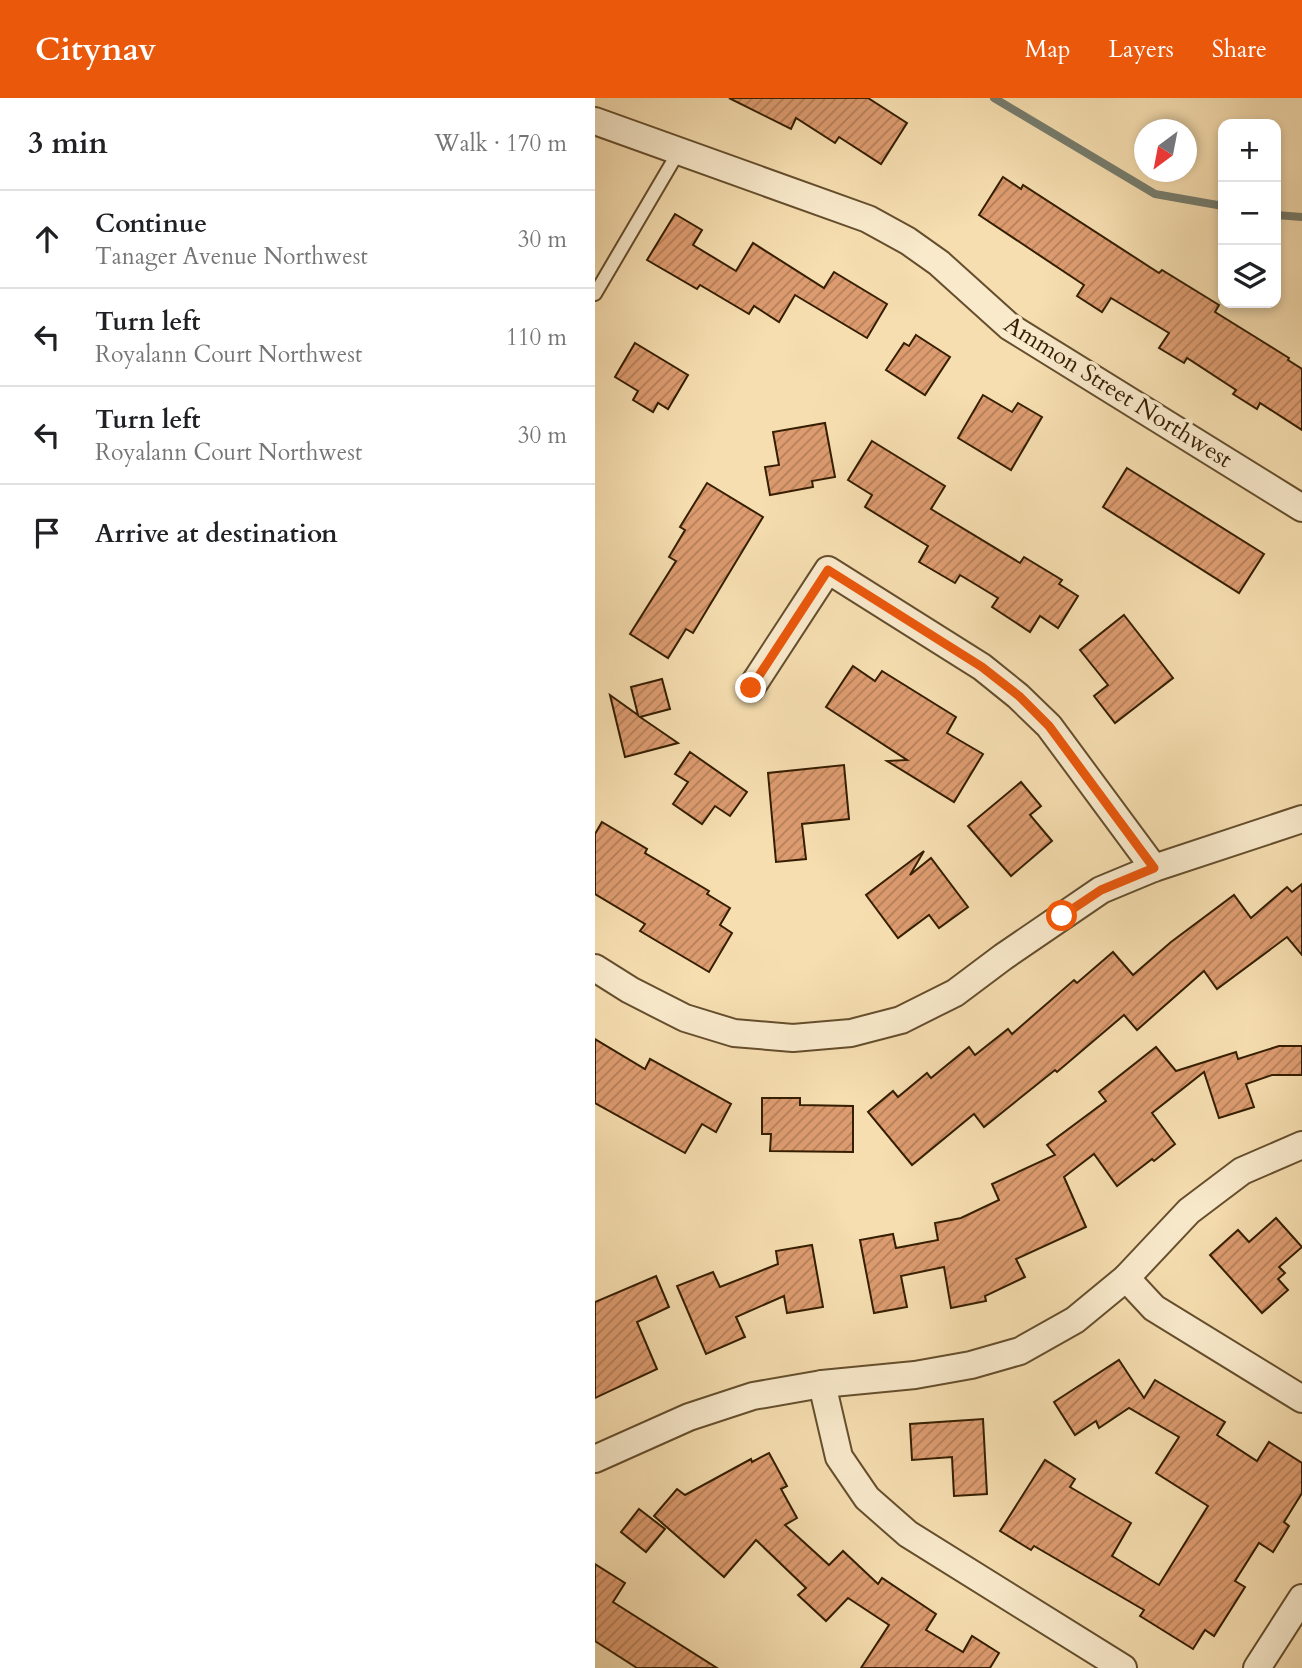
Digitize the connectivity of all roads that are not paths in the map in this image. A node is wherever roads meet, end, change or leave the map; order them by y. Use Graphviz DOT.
graph roads {
  1 [pos="595,121"];
  2 [pos="679,151"];
  3 [pos="595,294"];
  4 [pos="1302,508"];
  5 [pos="751,688"];
  6 [pos="1302,819"];
  7 [pos="1154,868"];
  8 [pos="595,968"];
  9 [pos="1302,1145"];
  10 [pos="1126,1278"];
  11 [pos="822,1384"];
  12 [pos="1302,1399"];
  13 [pos="595,1459"];
  14 [pos="1302,1598"];
  15 [pos="1123,1668"];
  16 [pos="1257,1668"];
  1 -- 2 [label="street, Ammon Street Northwest"];
  2 -- 3 [label="lane"];
  2 -- 4 [label="street, Ammon Street Northwest"];
  5 -- 7 [label="street"];
  6 -- 7 [label="street"];
  7 -- 8 [label="street"];
  9 -- 10 [label="street"];
  10 -- 11 [label="street"];
  10 -- 12 [label="street"];
  11 -- 13 [label="street"];
  11 -- 15 [label="street"];
  14 -- 16 [label="street"];
}
